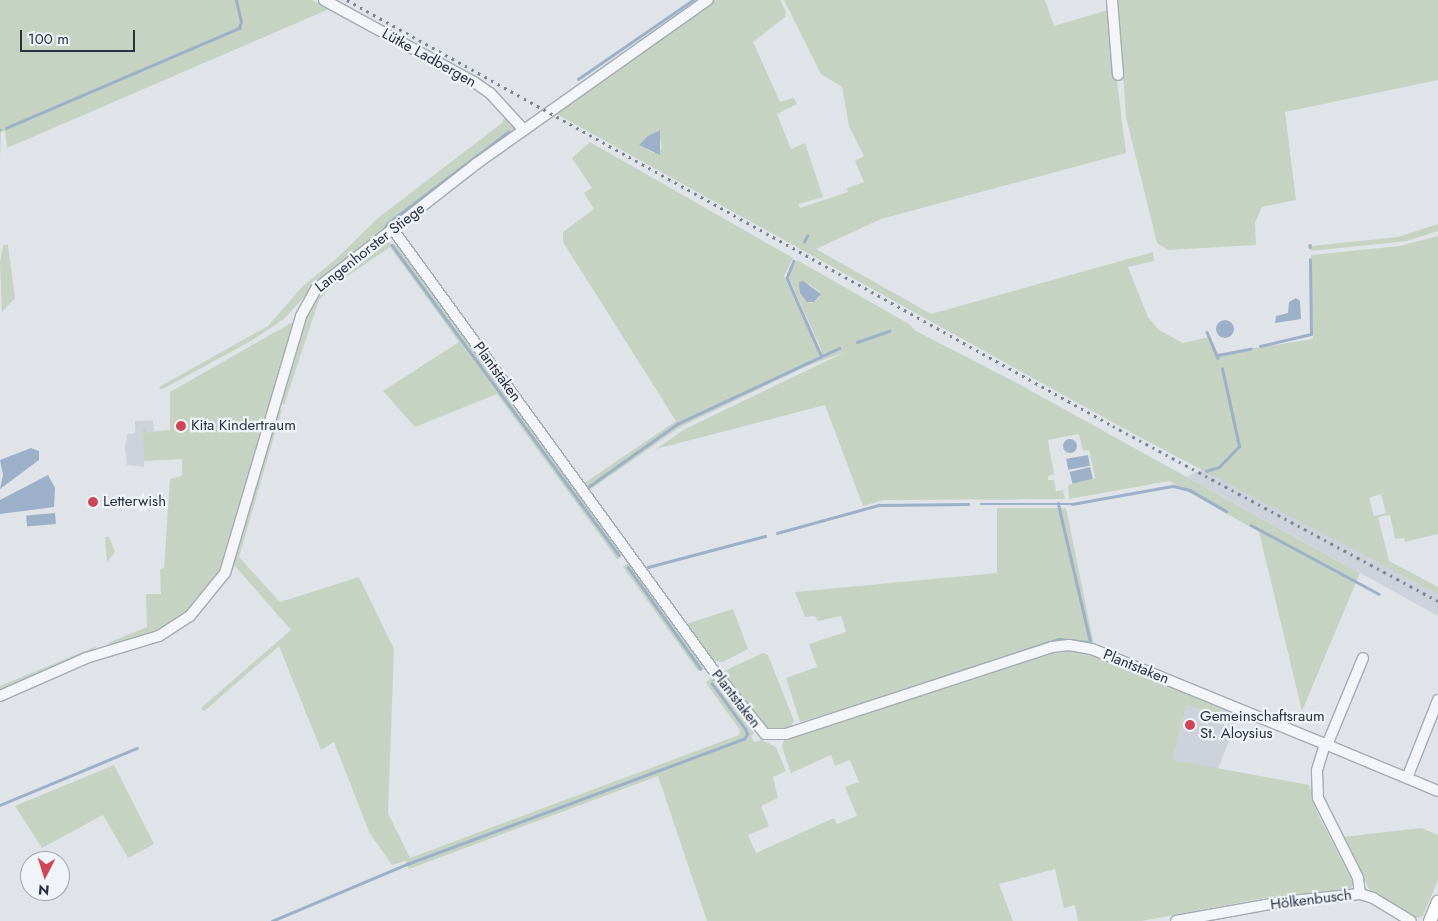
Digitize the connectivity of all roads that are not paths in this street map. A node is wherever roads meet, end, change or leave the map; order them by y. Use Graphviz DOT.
graph roads {
  1 [pos="324,0"];
  2 [pos="708,0"];
  3 [pos="1112,0"];
  4 [pos="1118,75"];
  5 [pos="524,130"];
  6 [pos="394,231"];
  7 [pos="1363,658"];
  8 [pos="0,696"];
  9 [pos="1438,700"];
  10 [pos="1434,723"];
  11 [pos="1326,744"];
  12 [pos="1407,778"];
  13 [pos="1438,791"];
  14 [pos="1360,894"];
  15 [pos="1438,902"];
  16 [pos="1176,921"];
  17 [pos="1411,921"];
  18 [pos="1430,921"];
  1 -- 5 [label="street, Lütke Ladbergen"];
  2 -- 5 [label="street, Langenhorster Stiege"];
  3 -- 4 [label="street"];
  5 -- 6 [label="street, Langenhorster Stiege"];
  6 -- 8 [label="street, Langenhorster Stiege"];
  6 -- 11 [label="street, Plantstaken"];
  7 -- 11 [label="street"];
  9 -- 10 [label="street"];
  10 -- 12 [label="street"];
  11 -- 12 [label="street, Plantstaken"];
  11 -- 14 [label="street"];
  12 -- 13 [label="street, Plantstaken"];
  14 -- 16 [label="street, Hölkenbusch"];
  14 -- 17 [label="street, Hölkenbusch"];
  15 -- 18 [label="main road"];
}
